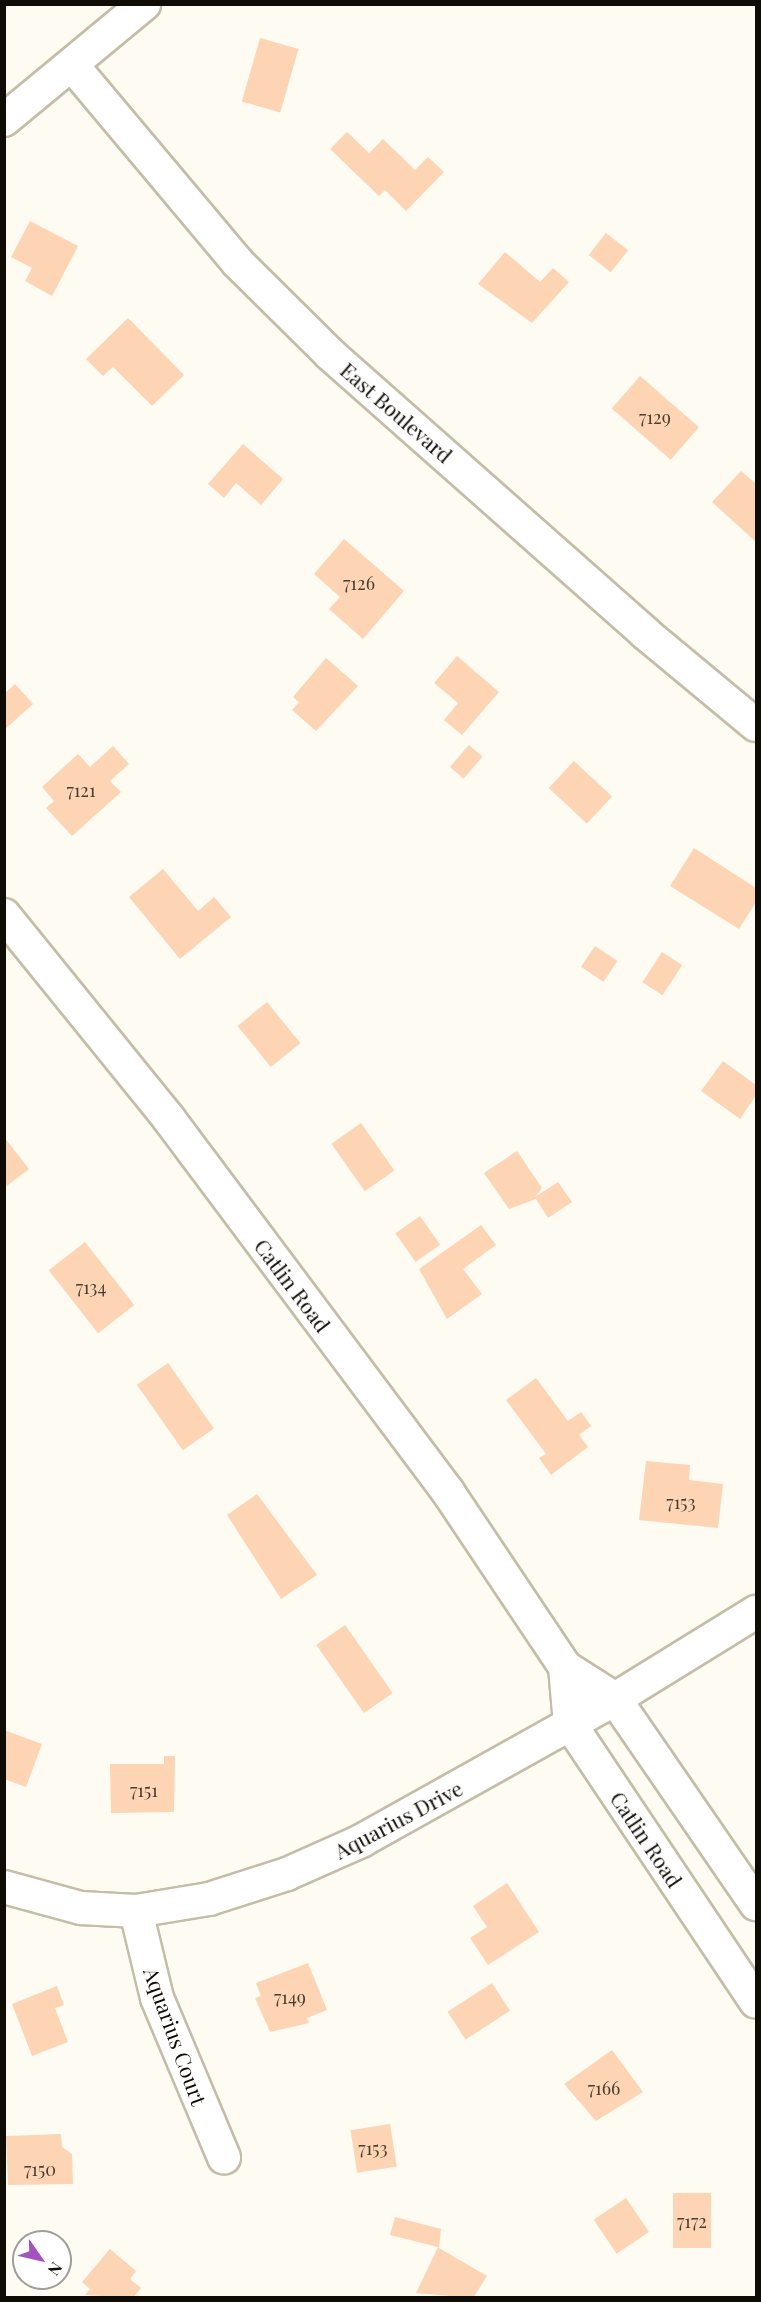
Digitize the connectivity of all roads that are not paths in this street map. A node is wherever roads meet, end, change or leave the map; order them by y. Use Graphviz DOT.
graph roads {
  1 [pos="144,4"];
  2 [pos="72,65"];
  3 [pos="4,120"];
  4 [pos="756,725"];
  5 [pos="4,915"];
  6 [pos="756,1612"];
  7 [pos="565,1667"];
  8 [pos="615,1699"];
  9 [pos="570,1724"];
  10 [pos="4,1887"];
  11 [pos="756,1904"];
  12 [pos="136,1911"];
  13 [pos="756,2002"];
  14 [pos="224,2157"];
  1 -- 2 [label="street"];
  2 -- 3 [label="street"];
  2 -- 4 [label="street, East Boulevard"];
  5 -- 7 [label="street, Catlin Road"];
  6 -- 8 [label="street, Aquarius Drive"];
  7 -- 8 [label="street, Catlin Road"];
  7 -- 9 [label="street, Catlin Road"];
  8 -- 9 [label="street, Aquarius Drive"];
  8 -- 11 [label="street, Catlin Road"];
  9 -- 12 [label="street, Aquarius Drive"];
  9 -- 13 [label="street, Catlin Road"];
  10 -- 12 [label="street, Aquarius Drive"];
  12 -- 14 [label="street, Aquarius Court"];
}
